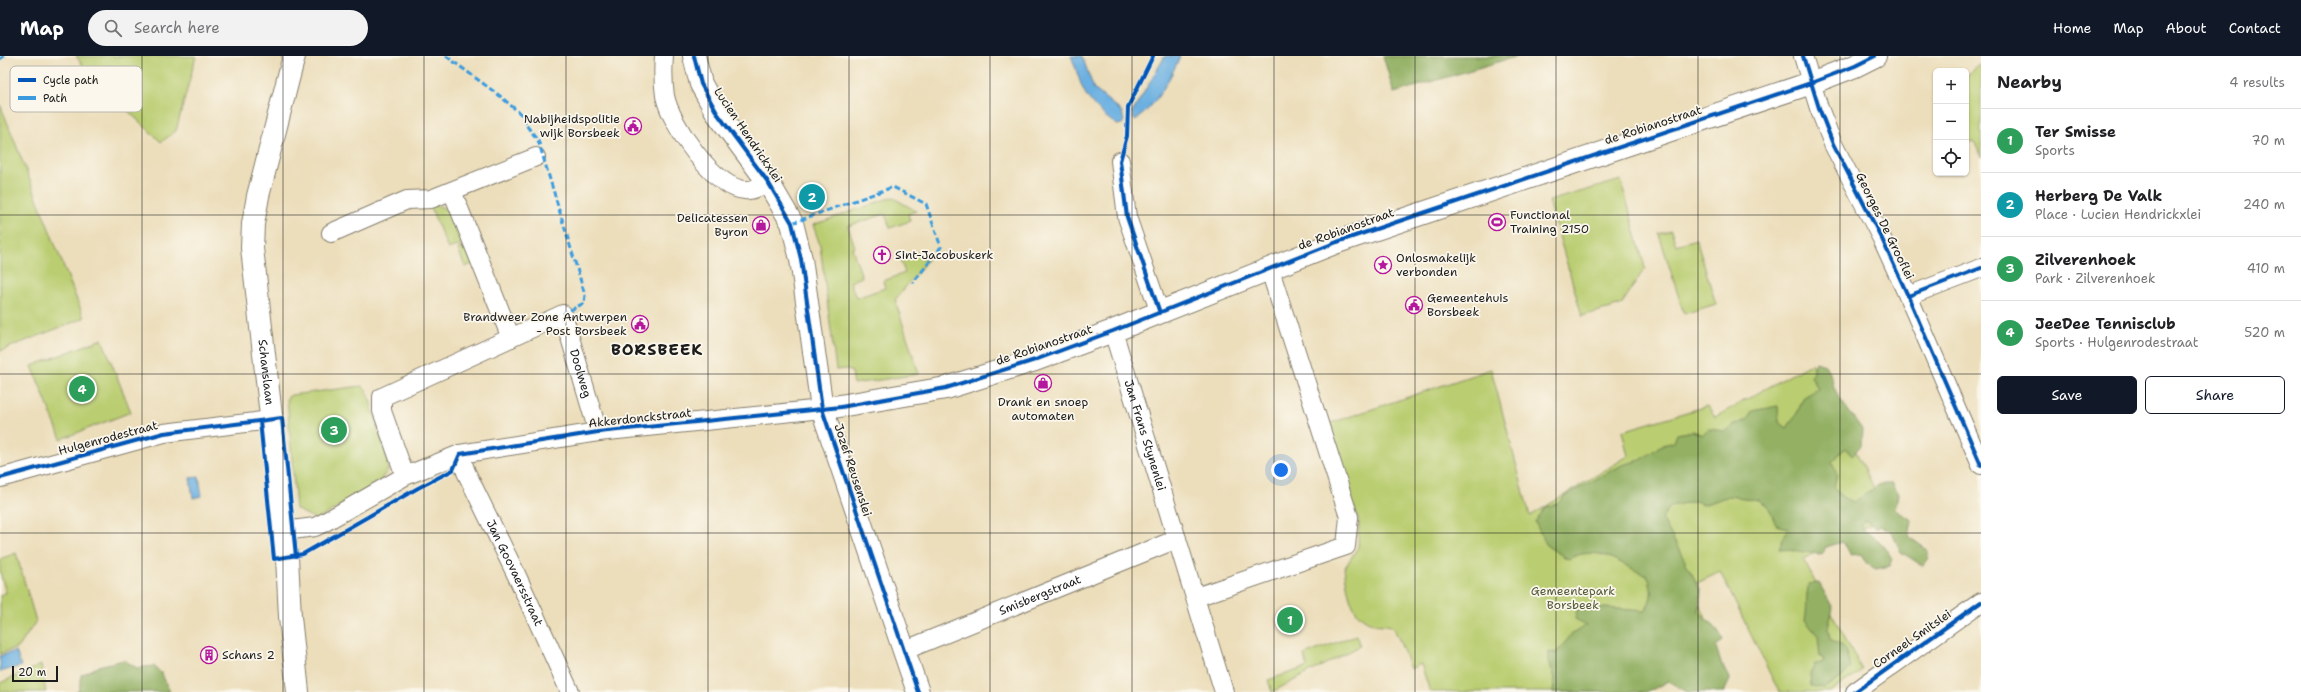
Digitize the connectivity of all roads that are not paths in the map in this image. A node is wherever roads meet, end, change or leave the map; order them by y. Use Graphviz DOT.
graph roads {
  1 [pos="294,56"];
  2 [pos="664,56"];
  3 [pos="694,56"];
  4 [pos="1804,56"];
  5 [pos="1874,56"];
  6 [pos="1811,83"];
  7 [pos="536,157"];
  8 [pos="1120,161"];
  9 [pos="768,182"];
  10 [pos="452,191"];
  11 [pos="792,223"];
  12 [pos="331,233"];
  13 [pos="1981,268"];
  14 [pos="1270,270"];
  15 [pos="1908,296"];
  16 [pos="1160,313"];
  17 [pos="1113,332"];
  18 [pos="511,338"];
  19 [pos="822,409"];
  20 [pos="271,420"];
  21 [pos="598,432"];
  22 [pos="460,454"];
  23 [pos="1981,465"];
  24 [pos="405,476"];
  25 [pos="0,478"];
  26 [pos="284,531"];
  27 [pos="1177,539"];
  28 [pos="1196,597"];
  29 [pos="1981,602"];
  30 [pos="903,651"];
  31 [pos="298,692"];
  32 [pos="570,692"];
  33 [pos="918,692"];
  34 [pos="1224,692"];
  35 [pos="1854,692"];
  1 -- 20 [label="street, Schanslaan"];
  2 -- 9 [label="street, Lucien Hendrickxlei"];
  3 -- 9 [label="street, Lucien Hendrickxlei"];
  4 -- 6 [label="street, Georges De Grooflei"];
  5 -- 6 [label="street, de Robianostraat"];
  6 -- 14 [label="street, de Robianostraat"];
  6 -- 15 [label="street, Georges De Grooflei"];
  7 -- 10 [label="street"];
  8 -- 16 [label="street"];
  9 -- 11 [label="street, Lucien Hendrickxlei"];
  10 -- 12 [label="street"];
  10 -- 18 [label="street"];
  11 -- 19 [label="street, Jozef Reusenslei"];
  13 -- 15 [label="street"];
  14 -- 16 [label="street, de Robianostraat"];
  14 -- 28 [label="street"];
  15 -- 23 [label="street, Georges De Grooflei"];
  16 -- 17 [label="street, de Robianostraat"];
  17 -- 19 [label="street, de Robianostraat"];
  17 -- 27 [label="street, Jan Frans Stynenlei"];
  18 -- 21 [label="street, Doolweg"];
  18 -- 24 [label="street"];
  19 -- 21 [label="street, Akkerdonckstraat"];
  19 -- 30 [label="street, Jozef Reusenslei"];
  20 -- 25 [label="street, Hulgenrodestraat"];
  20 -- 26 [label="street, Schanslaan"];
  21 -- 22 [label="street, Akkerdonckstraat"];
  22 -- 24 [label="street, Akkerdonckstraat"];
  22 -- 32 [label="street, Jan Goovaersstraat"];
  24 -- 26 [label="street, Akkerdonckstraat"];
  26 -- 31 [label="street, Schanslaan"];
  27 -- 28 [label="street, Jan Frans Stynenlei"];
  27 -- 30 [label="street, Smisbergstraat"];
  28 -- 34 [label="street, Jan Frans Stynenlei"];
  29 -- 35 [label="street, Corneel Smitslei"];
  30 -- 33 [label="street, Jozef Reusenslei"];
}
